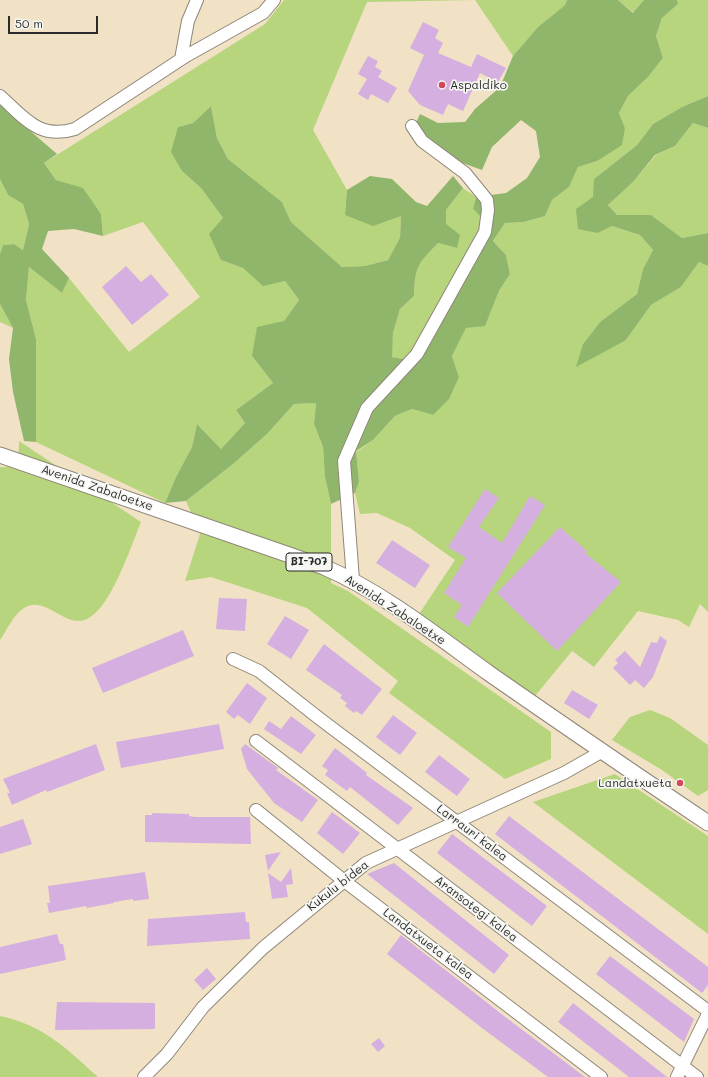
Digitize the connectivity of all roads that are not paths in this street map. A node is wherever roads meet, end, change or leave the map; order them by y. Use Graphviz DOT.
graph roads {
  1 [pos="197,0"];
  2 [pos="274,0"];
  3 [pos="181,59"];
  4 [pos="0,96"];
  5 [pos="412,126"];
  6 [pos="0,455"];
  7 [pos="353,580"];
  8 [pos="233,659"];
  9 [pos="256,741"];
  10 [pos="601,752"];
  11 [pos="256,810"];
  12 [pos="457,822"];
  13 [pos="708,823"];
  14 [pos="396,849"];
  15 [pos="344,880"];
  16 [pos="708,1013"];
  17 [pos="683,1066"];
  18 [pos="144,1077"];
  19 [pos="601,1077"];
  20 [pos="677,1077"];
  21 [pos="697,1077"];
  1 -- 3 [label="street"];
  2 -- 3 [label="street"];
  3 -- 4 [label="street"];
  5 -- 7 [label="street"];
  6 -- 7 [label="main road, Avenida Zabaloetxe / BI-707"];
  7 -- 10 [label="main road, Avenida Zabaloetxe / BI-707"];
  8 -- 12 [label="street, Larrauri kalea"];
  9 -- 14 [label="street, Aransotegi kalea"];
  10 -- 12 [label="street, Kukulu bidea"];
  10 -- 13 [label="main road, Avenida Zabaloetxe / BI-707"];
  11 -- 15 [label="street, Landatxueta kalea"];
  12 -- 14 [label="street, Kukulu bidea"];
  12 -- 16 [label="street, Larrauri kalea"];
  14 -- 15 [label="street, Kukulu bidea"];
  14 -- 17 [label="street, Aransotegi kalea"];
  15 -- 18 [label="street, Kukulu bidea"];
  15 -- 19 [label="street, Landatxueta kalea"];
  16 -- 17 [label="street"];
  17 -- 20 [label="street"];
  17 -- 21 [label="street, Aransotegi kalea"];
}
